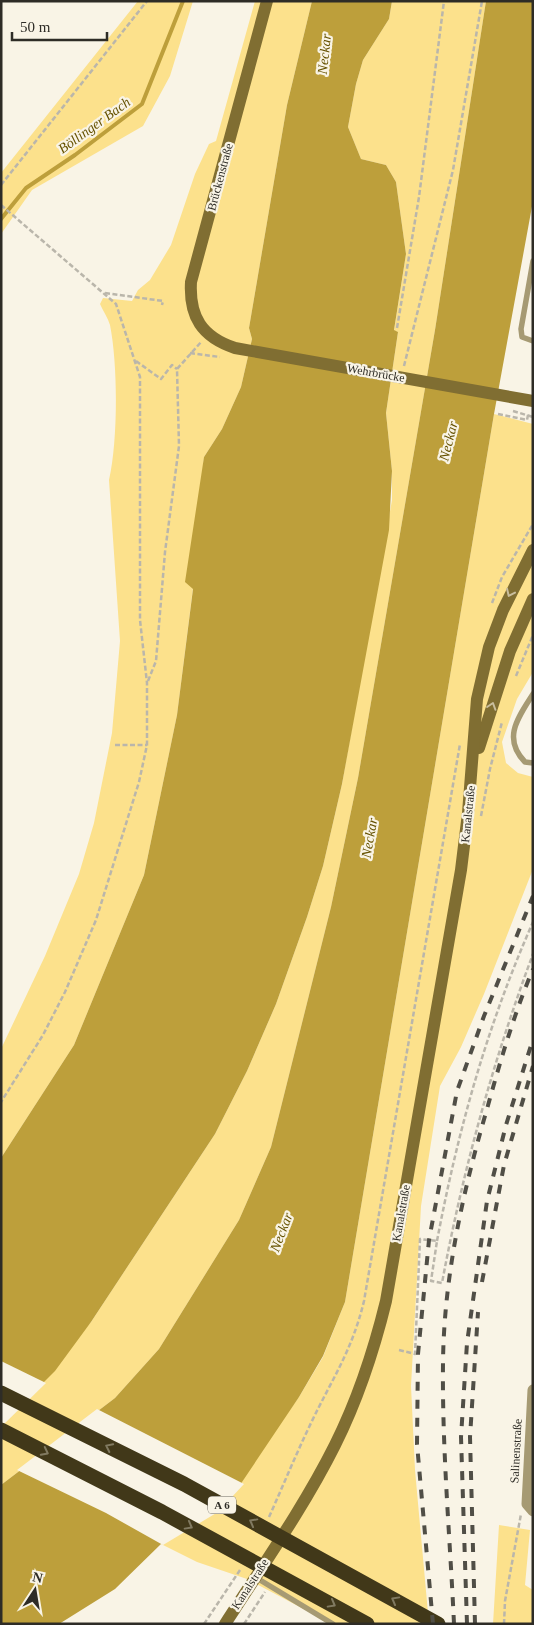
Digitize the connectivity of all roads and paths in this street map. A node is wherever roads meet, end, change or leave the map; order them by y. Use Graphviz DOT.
graph roads {
  1 [pos="148,1"];
  2 [pos="267,1"];
  3 [pos="444,1"];
  4 [pos="482,1"];
  5 [pos="1,185"];
  6 [pos="1,205"];
  7 [pos="533,261"];
  8 [pos="104,292"];
  9 [pos="162,305"];
  10 [pos="397,328"];
  11 [pos="209,334"];
  12 [pos="533,341"];
  13 [pos="221,343"];
  14 [pos="189,353"];
  15 [pos="227,358"];
  16 [pos="135,361"];
  17 [pos="177,369"];
  18 [pos="401,377"];
  19 [pos="532,401"];
  20 [pos="498,414"];
  21 [pos="533,417"];
  22 [pos="533,524"];
  23 [pos="533,550"];
  24 [pos="532,601"];
  25 [pos="489,610"];
  26 [pos="147,683"];
  27 [pos="533,694"];
  28 [pos="461,736"];
  29 [pos="115,745"];
  30 [pos="147,745"];
  31 [pos="533,763"];
  32 [pos="473,767"];
  33 [pos="533,922"];
  34 [pos="533,954"];
  35 [pos="1,1102"];
  36 [pos="437,1241"];
  37 [pos="399,1350"];
  38 [pos="533,1390"];
  39 [pos="1,1394"];
  40 [pos="1,1430"];
  41 [pos="530,1507"];
  42 [pos="269,1518"];
  43 [pos="241,1569"];
  44 [pos="255,1577"];
  45 [pos="204,1624"];
  46 [pos="225,1624"];
  47 [pos="333,1624"];
  48 [pos="367,1624"];
  49 [pos="438,1624"];
  50 [pos="504,1624"];
  1 -- 5 [label="path"];
  2 -- 11 [label="main road, Brückenstraße"];
  3 -- 10 [label="path"];
  4 -- 18 [label="path"];
  6 -- 8 [label="path"];
  7 -- 12 [label="lane"];
  8 -- 9 [label="path"];
  8 -- 16 [label="path"];
  11 -- 13 [label="main road, Brückenstraße"];
  11 -- 14 [label="path"];
  13 -- 18 [label="main road, Wehrbrücke"];
  14 -- 15 [label="path"];
  14 -- 17 [label="path"];
  16 -- 17 [label="path"];
  16 -- 26 [label="path"];
  17 -- 26 [label="path"];
  18 -- 19 [label="main road, Wehrbrücke"];
  20 -- 21 [label="path"];
  22 -- 25 [label="path"];
  23 -- 32 [label="main road, Kanalstraße, one-way"];
  32 -- 24 [label="main road, Kanalstraße, one-way"];
  26 -- 30 [label="path"];
  27 -- 31 [label="lane"];
  28 -- 42 [label="path"];
  29 -- 30 [label="path"];
  30 -- 35 [label="path"];
  32 -- 44 [label="main road, Kanalstraße"];
  33 -- 36 [label="path"];
  34 -- 36 [label="path"];
  36 -- 37 [label="path"];
  38 -- 41 [label="street, Salinenstraße"];
  49 -- 39 [label="highway, A 6, one-way"];
  40 -- 48 [label="highway, one-way"];
  41 -- 50 [label="path"];
  43 -- 45 [label="path"];
  44 -- 46 [label="main road, Kanalstraße"];
  44 -- 47 [label="lane"];
}
